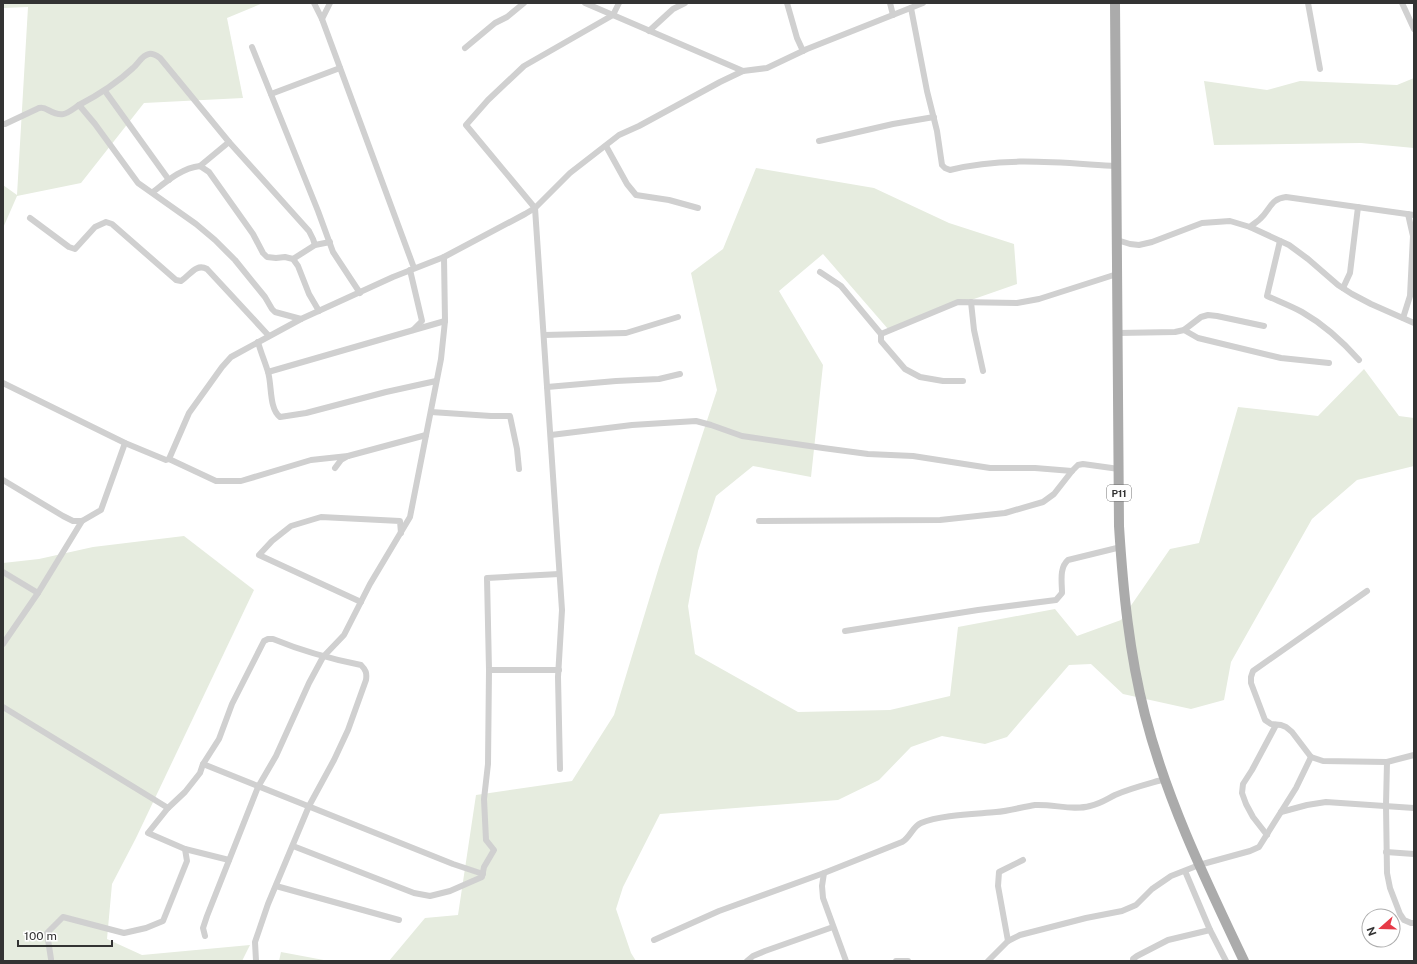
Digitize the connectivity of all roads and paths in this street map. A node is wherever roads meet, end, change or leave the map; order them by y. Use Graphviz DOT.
graph roads {
  1 [pos="314,3"];
  2 [pos="330,3"];
  3 [pos="524,3"];
  4 [pos="585,3"];
  5 [pos="619,3"];
  6 [pos="685,3"];
  7 [pos="788,3"];
  8 [pos="890,3"];
  9 [pos="922,3"];
  10 [pos="1115,3"];
  11 [pos="1308,3"];
  12 [pos="1402,3"];
  13 [pos="911,8"];
  14 [pos="613,15"];
  15 [pos="893,15"];
  16 [pos="322,19"];
  17 [pos="1414,29"];
  18 [pos="649,30"];
  19 [pos="252,47"];
  20 [pos="466,48"];
  21 [pos="803,51"];
  22 [pos="340,68"];
  23 [pos="1320,70"];
  24 [pos="743,71"];
  25 [pos="105,91"];
  26 [pos="271,94"];
  27 [pos="79,105"];
  28 [pos="934,117"];
  29 [pos="3,124"];
  30 [pos="819,141"];
  31 [pos="229,142"];
  32 [pos="606,146"];
  33 [pos="200,166"];
  34 [pos="1116,166"];
  35 [pos="169,180"];
  36 [pos="152,192"];
  37 [pos="1358,207"];
  38 [pos="535,208"];
  39 [pos="698,208"];
  40 [pos="1411,215"];
  41 [pos="30,218"];
  42 [pos="1250,227"];
  43 [pos="1117,240"];
  44 [pos="1280,241"];
  45 [pos="330,242"];
  46 [pos="315,245"];
  47 [pos="444,257"];
  48 [pos="293,259"];
  49 [pos="412,269"];
  50 [pos="820,272"];
  51 [pos="1118,274"];
  52 [pos="1343,288"];
  53 [pos="360,293"];
  54 [pos="971,302"];
  55 [pos="319,311"];
  56 [pos="678,317"];
  57 [pos="1403,318"];
  58 [pos="301,319"];
  59 [pos="445,321"];
  60 [pos="1414,323"];
  61 [pos="1264,326"];
  62 [pos="1184,330"];
  63 [pos="412,331"];
  64 [pos="1118,333"];
  65 [pos="881,334"];
  66 [pos="544,335"];
  67 [pos="269,336"];
  68 [pos="258,342"];
  69 [pos="1359,360"];
  70 [pos="1329,363"];
  71 [pos="983,371"];
  72 [pos="268,372"];
  73 [pos="680,374"];
  74 [pos="436,381"];
  75 [pos="964,381"];
  76 [pos="3,383"];
  77 [pos="547,387"];
  78 [pos="430,412"];
  79 [pos="426,434"];
  80 [pos="551,435"];
  81 [pos="125,443"];
  82 [pos="348,456"];
  83 [pos="169,458"];
  84 [pos="335,468"];
  85 [pos="519,469"];
  86 [pos="1119,469"];
  87 [pos="1072,471"];
  88 [pos="3,480"];
  89 [pos="82,521"];
  90 [pos="759,521"];
  91 [pos="401,534"];
  92 [pos="1121,547"];
  93 [pos="3,572"];
  94 [pos="559,574"];
  95 [pos="1367,591"];
  96 [pos="38,593"];
  97 [pos="361,602"];
  98 [pos="845,631"];
  99 [pos="3,644"];
  100 [pos="323,657"];
  101 [pos="489,670"];
  102 [pos="559,670"];
  103 [pos="3,707"];
  104 [pos="1276,725"];
  105 [pos="1414,755"];
  106 [pos="1311,757"];
  107 [pos="1387,762"];
  108 [pos="203,764"];
  109 [pos="560,769"];
  110 [pos="1165,779"];
  111 [pos="258,787"];
  112 [pos="309,806"];
  113 [pos="1386,806"];
  114 [pos="168,808"];
  115 [pos="1414,808"];
  116 [pos="1281,812"];
  117 [pos="1267,835"];
  118 [pos="292,846"];
  119 [pos="185,848"];
  120 [pos="1386,852"];
  121 [pos="1414,854"];
  122 [pos="229,860"];
  123 [pos="1023,860"];
  124 [pos="1199,865"];
  125 [pos="1184,871"];
  126 [pos="824,873"];
  127 [pos="483,874"];
  128 [pos="276,886"];
  129 [pos="399,920"];
  130 [pos="1414,922"];
  131 [pos="832,927"];
  132 [pos="1210,930"];
  133 [pos="205,936"];
  134 [pos="654,940"];
  135 [pos="1008,941"];
  136 [pos="51,959"];
  137 [pos="256,961"];
  138 [pos="747,961"];
  139 [pos="846,961"];
  140 [pos="896,961"];
  141 [pos="908,961"];
  142 [pos="988,961"];
  143 [pos="1133,961"];
  144 [pos="1226,961"];
  145 [pos="1244,961"];
  1 -- 16 [label="street"];
  2 -- 16 [label="street"];
  3 -- 20 [label="street"];
  4 -- 14 [label="street"];
  5 -- 14 [label="street"];
  6 -- 18 [label="street"];
  7 -- 21 [label="street"];
  8 -- 15 [label="street"];
  9 -- 13 [label="street"];
  10 -- 34 [label="main road, P11"];
  11 -- 23 [label="street"];
  12 -- 17 [label="street"];
  13 -- 15 [label="street"];
  13 -- 28 [label="street"];
  14 -- 18 [label="street"];
  14 -- 38 [label="street"];
  15 -- 21 [label="street"];
  16 -- 22 [label="street"];
  18 -- 24 [label="street"];
  19 -- 26 [label="street"];
  21 -- 24 [label="street"];
  22 -- 26 [label="street"];
  22 -- 49 [label="street"];
  24 -- 32 [label="street"];
  25 -- 27 [label="street"];
  25 -- 31 [label="street"];
  25 -- 35 [label="street"];
  26 -- 45 [label="street"];
  27 -- 29 [label="street"];
  27 -- 36 [label="street"];
  28 -- 30 [label="street"];
  28 -- 34 [label="street"];
  31 -- 33 [label="street"];
  31 -- 46 [label="street"];
  32 -- 38 [label="street"];
  32 -- 39 [label="street"];
  33 -- 35 [label="street"];
  33 -- 48 [label="street"];
  34 -- 43 [label="main road, P11"];
  35 -- 36 [label="street"];
  36 -- 58 [label="street"];
  37 -- 40 [label="street"];
  37 -- 42 [label="street"];
  37 -- 52 [label="street"];
  38 -- 47 [label="street"];
  38 -- 66 [label="street"];
  40 -- 57 [label="street"];
  41 -- 67 [label="street"];
  42 -- 43 [label="street"];
  42 -- 44 [label="street"];
  43 -- 51 [label="main road, P11"];
  44 -- 52 [label="street"];
  44 -- 69 [label="street"];
  45 -- 46 [label="street"];
  45 -- 53 [label="street"];
  46 -- 48 [label="street"];
  47 -- 49 [label="street"];
  47 -- 59 [label="street"];
  48 -- 55 [label="street"];
  49 -- 53 [label="street"];
  49 -- 63 [label="street"];
  50 -- 65 [label="street"];
  51 -- 54 [label="street"];
  51 -- 64 [label="main road, P11"];
  52 -- 57 [label="street"];
  53 -- 55 [label="street"];
  54 -- 65 [label="street"];
  54 -- 71 [label="street"];
  55 -- 58 [label="street"];
  56 -- 66 [label="street"];
  57 -- 60 [label="street"];
  58 -- 67 [label="street"];
  59 -- 63 [label="street"];
  59 -- 74 [label="street"];
  61 -- 62 [label="street"];
  62 -- 64 [label="street"];
  62 -- 70 [label="street"];
  63 -- 72 [label="street"];
  64 -- 86 [label="main road, P11"];
  65 -- 75 [label="street"];
  66 -- 77 [label="street"];
  67 -- 68 [label="street"];
  68 -- 72 [label="street"];
  68 -- 83 [label="street"];
  72 -- 74 [label="street"];
  73 -- 77 [label="street"];
  74 -- 78 [label="street"];
  76 -- 81 [label="street"];
  77 -- 80 [label="street"];
  78 -- 79 [label="street"];
  78 -- 85 [label="street"];
  79 -- 82 [label="street"];
  79 -- 91 [label="street"];
  80 -- 87 [label="street"];
  80 -- 94 [label="street"];
  81 -- 83 [label="street"];
  81 -- 89 [label="street"];
  82 -- 83 [label="street"];
  82 -- 84 [label="street"];
  86 -- 87 [label="street"];
  86 -- 92 [label="main road, P11"];
  87 -- 90 [label="street"];
  88 -- 89 [label="street"];
  89 -- 96 [label="street"];
  91 -- 97 [label="street"];
  91 -- 97 [label="street"];
  92 -- 98 [label="street"];
  92 -- 110 [label="main road, P11"];
  93 -- 96 [label="street"];
  94 -- 101 [label="street"];
  94 -- 102 [label="street"];
  95 -- 104 [label="street"];
  96 -- 99 [label="street"];
  97 -- 100 [label="street"];
  100 -- 108 [label="street"];
  100 -- 111 [label="street"];
  100 -- 112 [label="street"];
  101 -- 102 [label="street"];
  101 -- 127 [label="street"];
  102 -- 109 [label="street"];
  103 -- 114 [label="street"];
  104 -- 106 [label="street"];
  104 -- 117 [label="street"];
  105 -- 107 [label="street"];
  106 -- 107 [label="street"];
  106 -- 116 [label="street"];
  107 -- 113 [label="street"];
  108 -- 111 [label="street"];
  108 -- 114 [label="street"];
  110 -- 124 [label="main road, P11"];
  110 -- 126 [label="street"];
  111 -- 112 [label="street"];
  111 -- 122 [label="street"];
  112 -- 118 [label="street"];
  112 -- 127 [label="street"];
  113 -- 115 [label="street"];
  113 -- 116 [label="street"];
  113 -- 120 [label="street"];
  114 -- 119 [label="street"];
  116 -- 117 [label="street"];
  117 -- 124 [label="street"];
  118 -- 127 [label="street"];
  118 -- 128 [label="street"];
  119 -- 122 [label="street"];
  119 -- 136 [label="street"];
  120 -- 121 [label="street"];
  120 -- 130 [label="street"];
  122 -- 133 [label="street"];
  123 -- 135 [label="street"];
  124 -- 125 [label="street"];
  124 -- 145 [label="main road, P11"];
  125 -- 132 [label="street"];
  125 -- 135 [label="street"];
  126 -- 131 [label="street"];
  126 -- 134 [label="street"];
  128 -- 129 [label="street"];
  128 -- 137 [label="street"];
  131 -- 138 [label="street"];
  131 -- 139 [label="street"];
  132 -- 143 [label="street"];
  132 -- 144 [label="street"];
  135 -- 142 [label="street"];
  140 -- 141 [label="street"];
}
